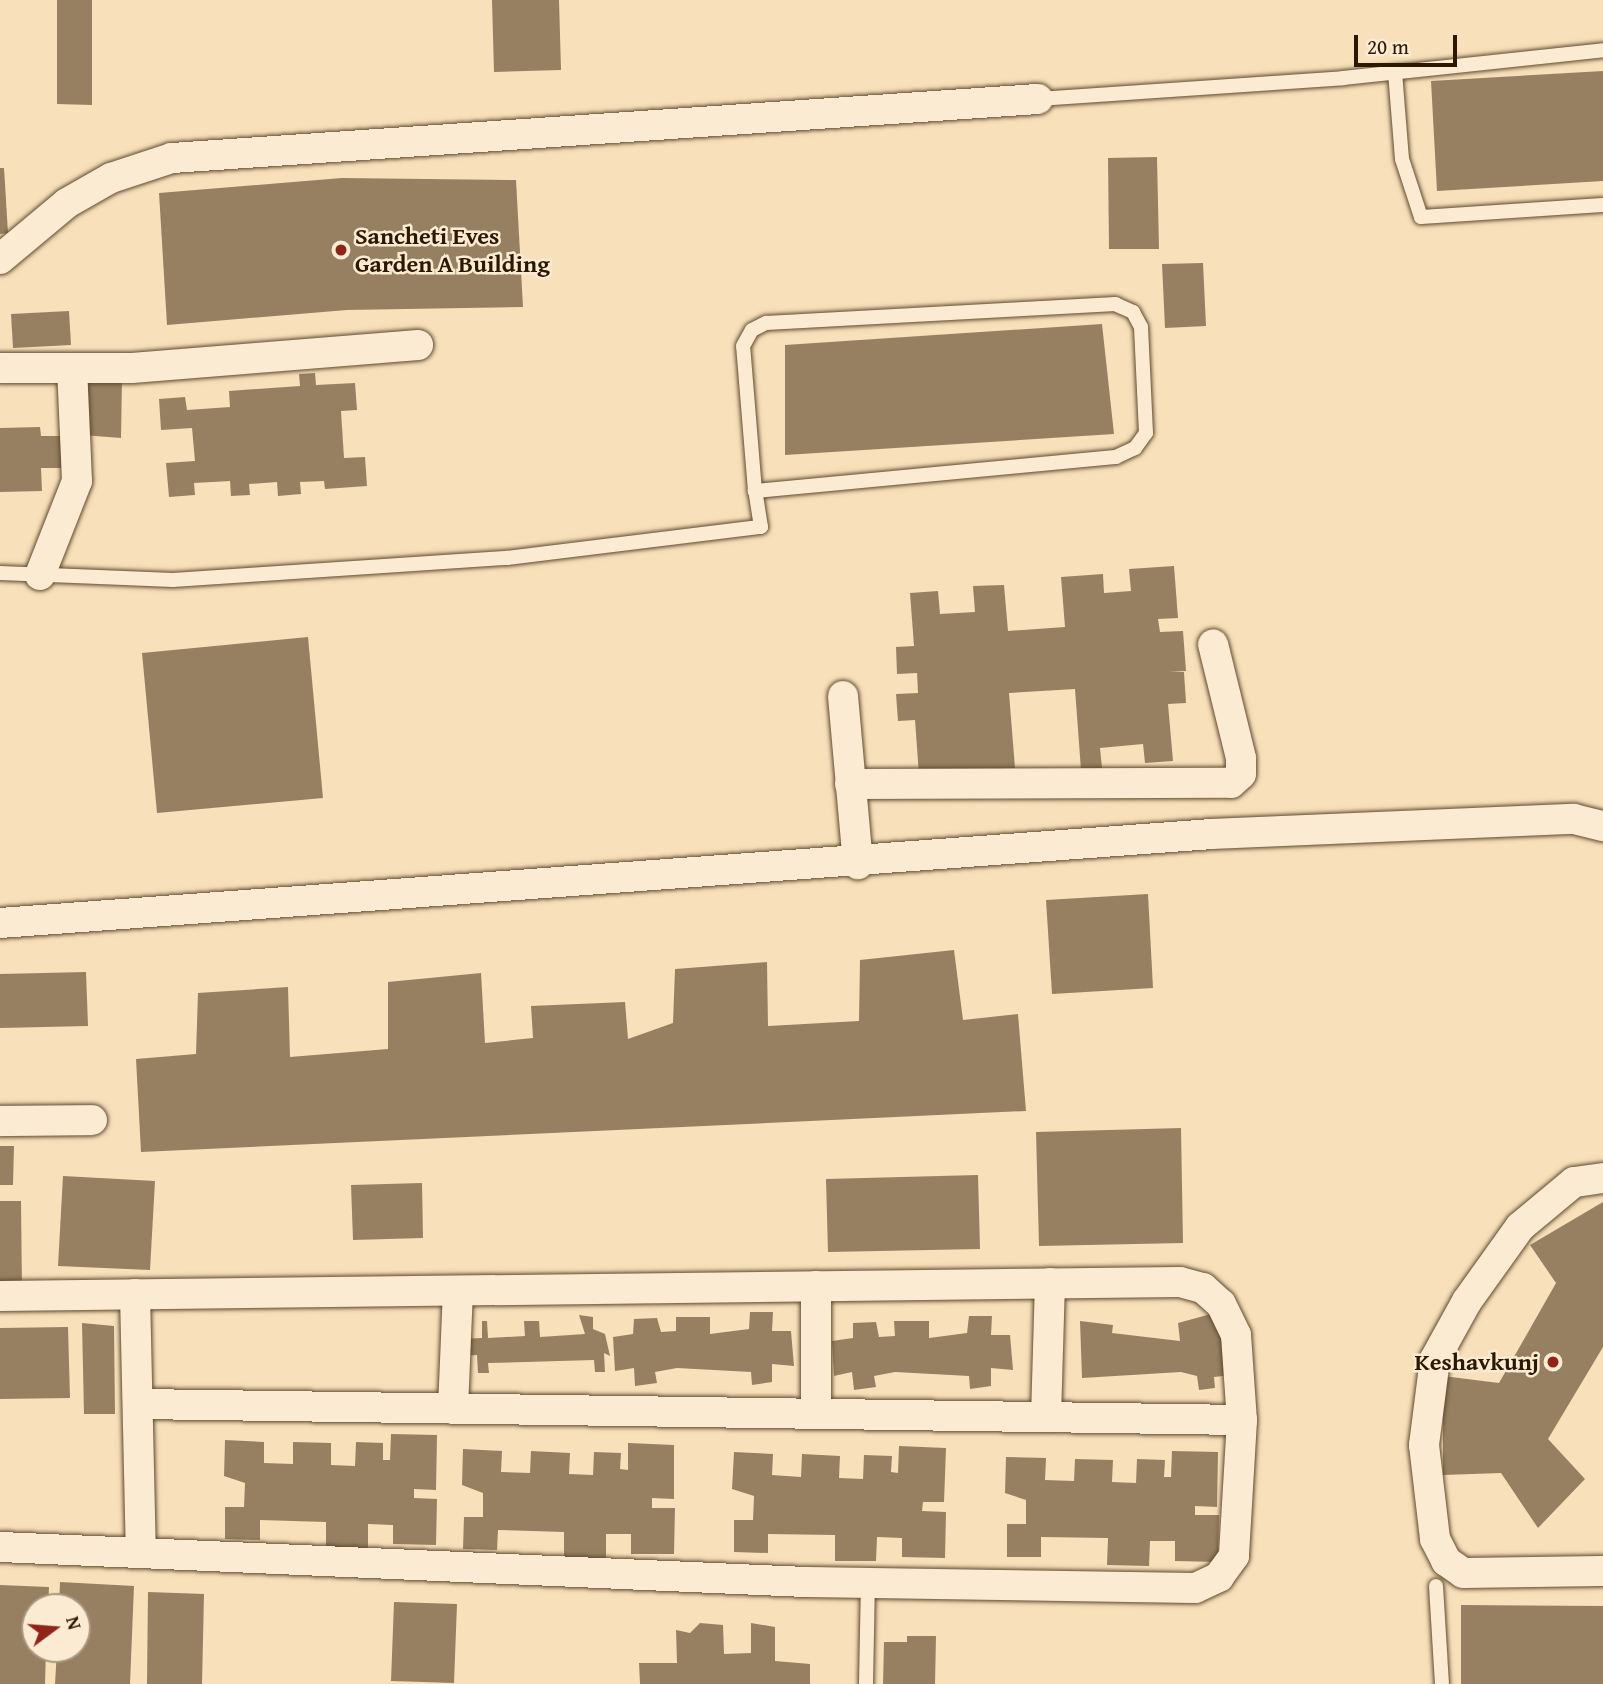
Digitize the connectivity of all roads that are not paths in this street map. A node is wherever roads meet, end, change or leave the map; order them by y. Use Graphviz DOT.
graph roads {
  1 [pos="1603,50"];
  2 [pos="1395,72"];
  3 [pos="1038,99"];
  4 [pos="1603,205"];
  5 [pos="0,259"];
  6 [pos="418,345"];
  7 [pos="0,368"];
  8 [pos="72,368"];
  9 [pos="755,491"];
  10 [pos="0,572"];
  11 [pos="40,575"];
  12 [pos="1213,643"];
  13 [pos="843,696"];
  14 [pos="850,784"];
  15 [pos="1603,826"];
  16 [pos="858,864"];
  17 [pos="0,923"];
  18 [pos="92,1120"];
  19 [pos="0,1121"];
  20 [pos="1603,1178"];
  21 [pos="1050,1283"];
  22 [pos="816,1286"];
  23 [pos="458,1291"];
  24 [pos="135,1294"];
  25 [pos="0,1296"];
  26 [pos="139,1404"];
  27 [pos="453,1409"];
  28 [pos="816,1414"];
  29 [pos="1046,1417"];
  30 [pos="1242,1420"];
  31 [pos="0,1547"];
  32 [pos="141,1553"];
  33 [pos="1603,1572"];
  34 [pos="868,1583"];
  35 [pos="1436,1586"];
  36 [pos="866,1684"];
  37 [pos="1443,1684"];
  1 -- 2 [label="lane"];
  2 -- 3 [label="lane"];
  2 -- 4 [label="lane"];
  3 -- 5 [label="street"];
  6 -- 8 [label="street"];
  7 -- 8 [label="street"];
  8 -- 11 [label="street"];
  9 -- 9 [label="lane"];
  9 -- 11 [label="lane"];
  10 -- 11 [label="lane"];
  12 -- 14 [label="street"];
  13 -- 14 [label="street"];
  14 -- 16 [label="street"];
  15 -- 16 [label="street"];
  16 -- 17 [label="street"];
  18 -- 19 [label="street"];
  20 -- 33 [label="street"];
  21 -- 22 [label="street"];
  21 -- 29 [label="street"];
  21 -- 30 [label="street"];
  22 -- 23 [label="street"];
  22 -- 28 [label="street"];
  23 -- 24 [label="street"];
  23 -- 27 [label="street"];
  24 -- 25 [label="street"];
  24 -- 26 [label="street"];
  26 -- 27 [label="street"];
  26 -- 32 [label="street"];
  27 -- 28 [label="street"];
  28 -- 29 [label="street"];
  29 -- 30 [label="street"];
  30 -- 34 [label="street"];
  31 -- 32 [label="street"];
  32 -- 34 [label="street"];
  34 -- 36 [label="lane"];
  35 -- 37 [label="lane"];
}
